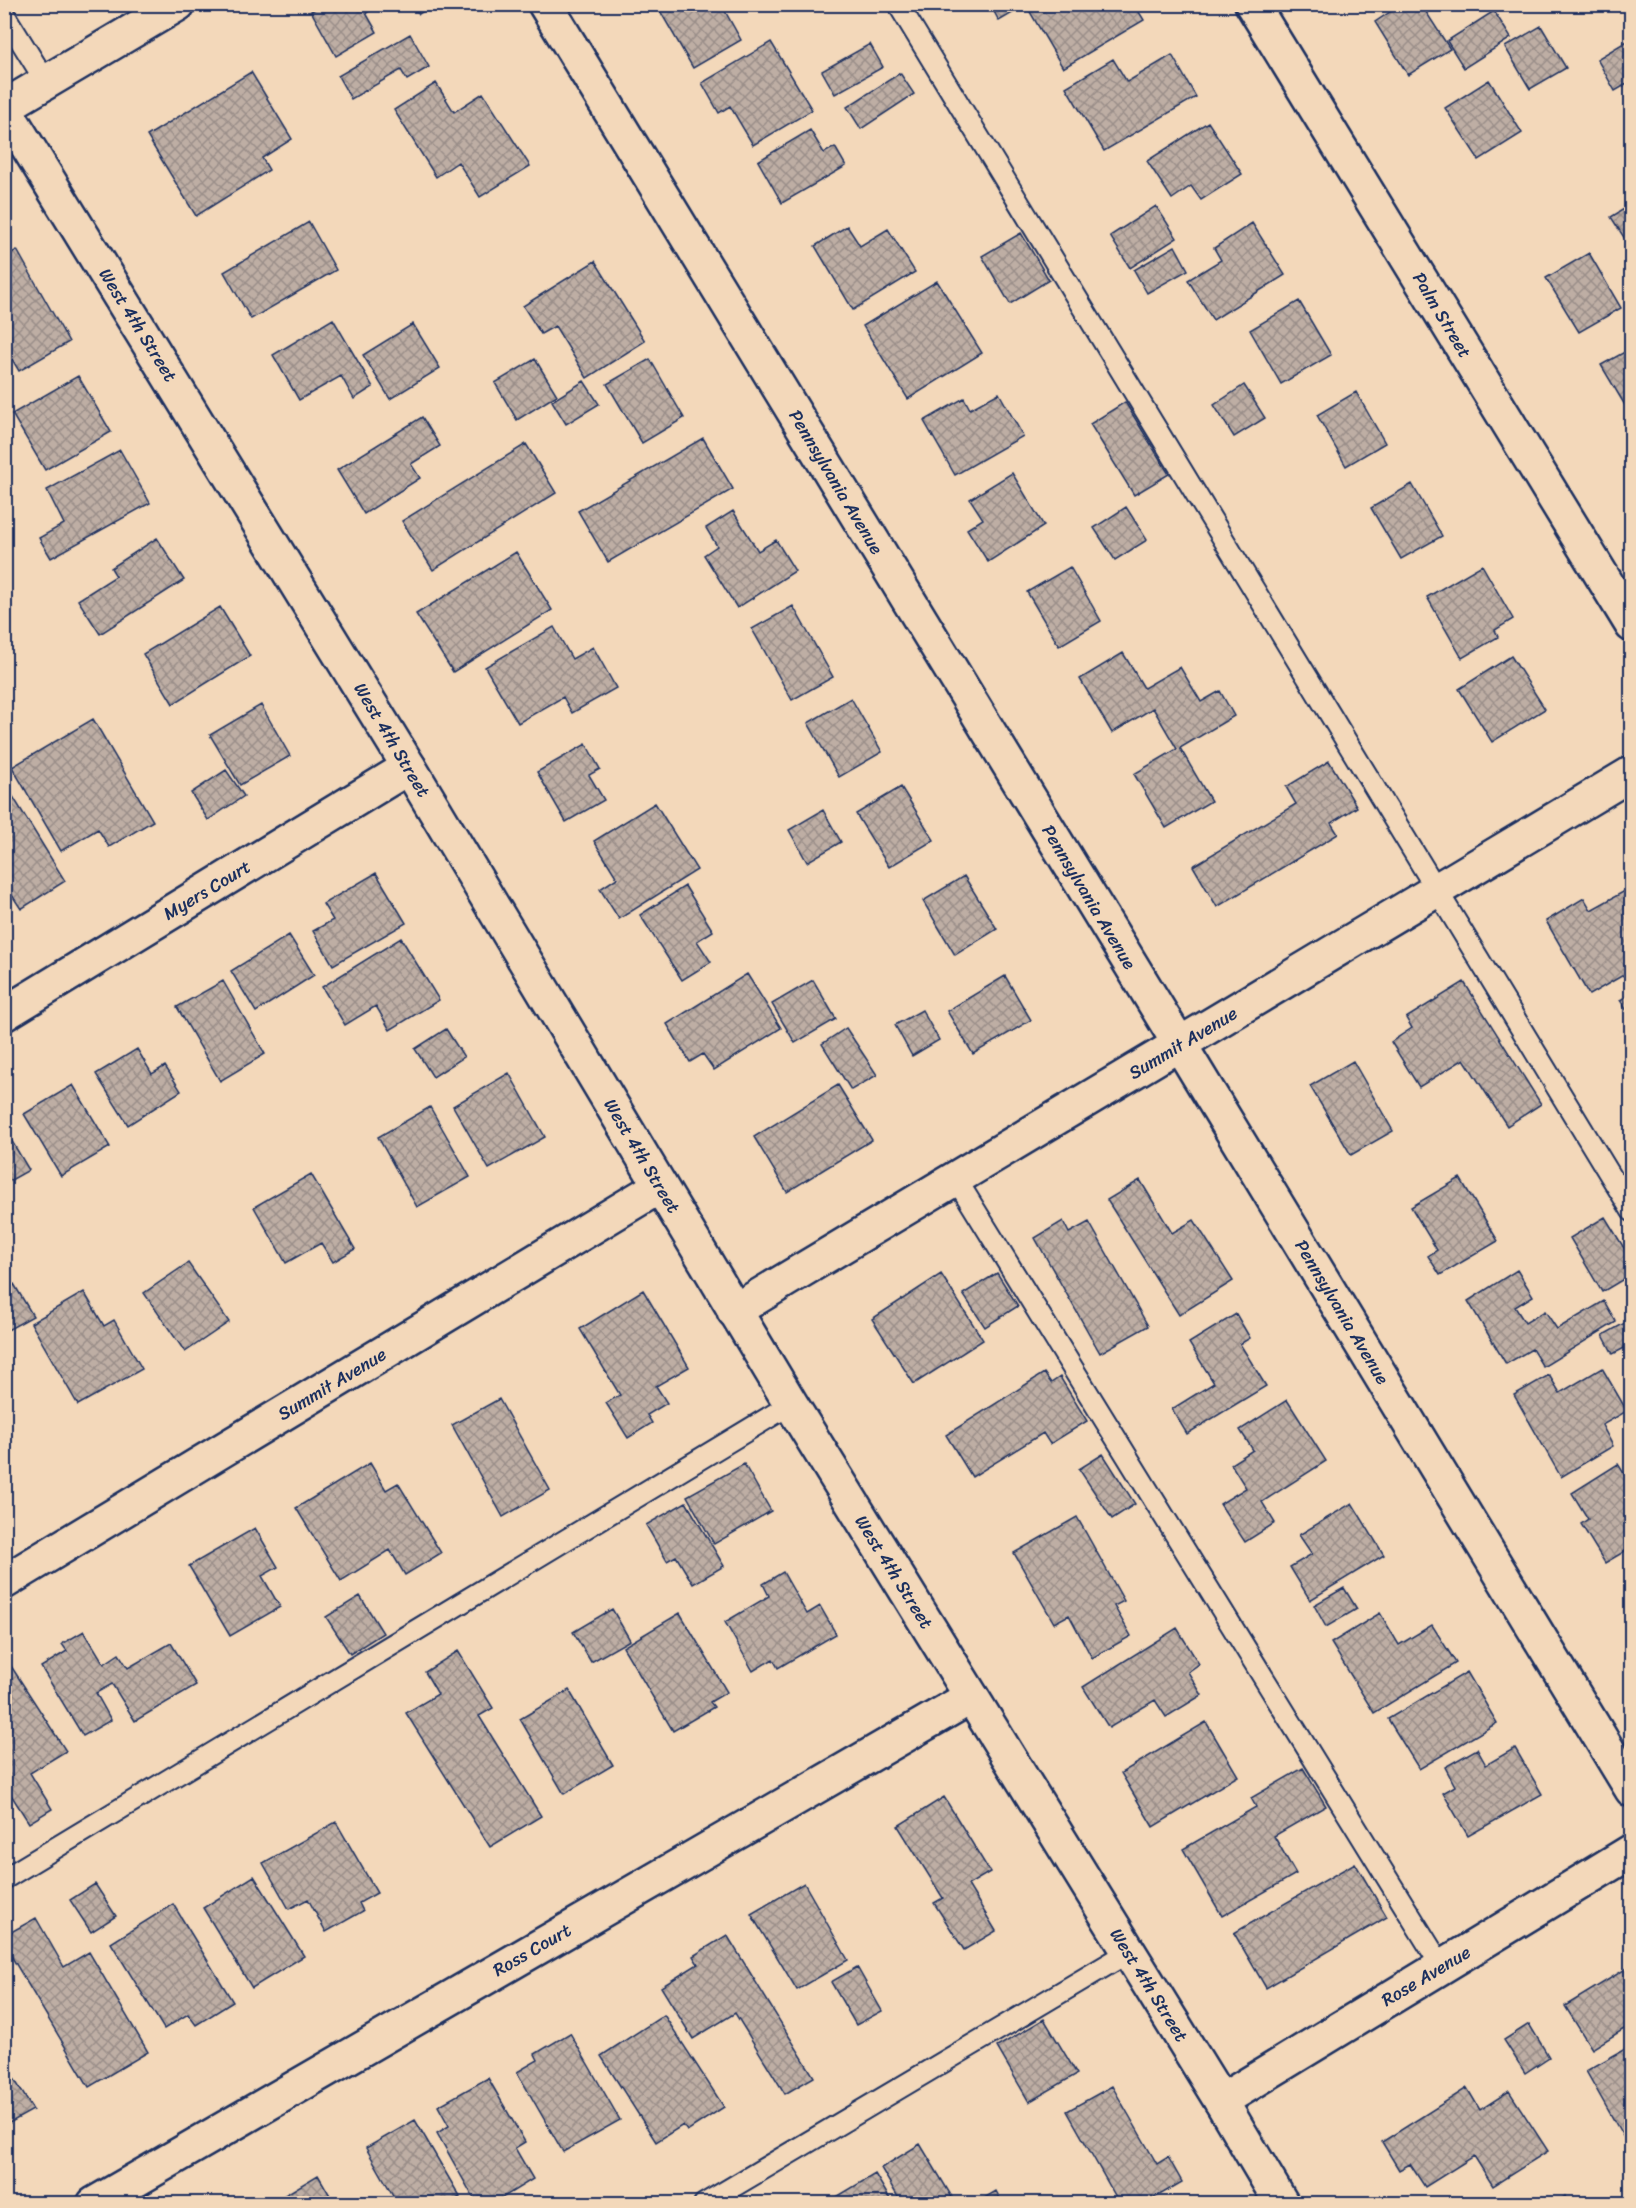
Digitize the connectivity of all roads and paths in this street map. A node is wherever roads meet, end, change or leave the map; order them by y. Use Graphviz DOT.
graph roads {
  1 [pos="178,4"];
  2 [pos="545,4"];
  3 [pos="897,4"];
  4 [pos="1252,4"];
  5 [pos="4,14"];
  6 [pos="46,82"];
  7 [pos="4,107"];
  8 [pos="1632,625"];
  9 [pos="409,766"];
  10 [pos="1632,773"];
  11 [pos="1436,890"];
  12 [pos="4,1014"];
  13 [pos="1180,1045"];
  14 [pos="956,1179"];
  15 [pos="660,1186"];
  16 [pos="1632,1211"];
  17 [pos="734,1311"];
  18 [pos="791,1404"];
  19 [pos="4,1582"];
  20 [pos="971,1697"];
  21 [pos="1632,1790"];
  22 [pos="1632,1851"];
  23 [pos="4,1878"];
  24 [pos="1129,1952"];
  25 [pos="1442,1967"];
  26 [pos="1221,2101"];
  27 [pos="94,2204"];
  28 [pos="704,2204"];
  29 [pos="1282,2204"];
  1 -- 6 [label="street"];
  2 -- 13 [label="street, Pennsylvania Avenue"];
  3 -- 11 [label="lane"];
  4 -- 8 [label="street, Palm Street"];
  5 -- 6 [label="lane"];
  6 -- 7 [label="street"];
  7 -- 9 [label="street, West 4th Street"];
  9 -- 12 [label="street, Myers Court"];
  9 -- 15 [label="street, West 4th Street"];
  10 -- 11 [label="street, Summit Avenue"];
  11 -- 13 [label="street, Summit Avenue"];
  11 -- 16 [label="lane"];
  13 -- 14 [label="street, Summit Avenue"];
  13 -- 21 [label="street, Pennsylvania Avenue"];
  14 -- 17 [label="street, Summit Avenue"];
  14 -- 25 [label="lane"];
  15 -- 17 [label="street, West 4th Street"];
  15 -- 19 [label="street, Summit Avenue"];
  17 -- 18 [label="street, West 4th Street"];
  18 -- 20 [label="street, West 4th Street"];
  18 -- 23 [label="lane"];
  20 -- 24 [label="street, West 4th Street"];
  20 -- 27 [label="street, Ross Court"];
  22 -- 25 [label="street, Rose Avenue"];
  24 -- 26 [label="street, West 4th Street"];
  24 -- 28 [label="lane"];
  25 -- 26 [label="street, Rose Avenue"];
  26 -- 29 [label="street, West 4th Street"];
}
